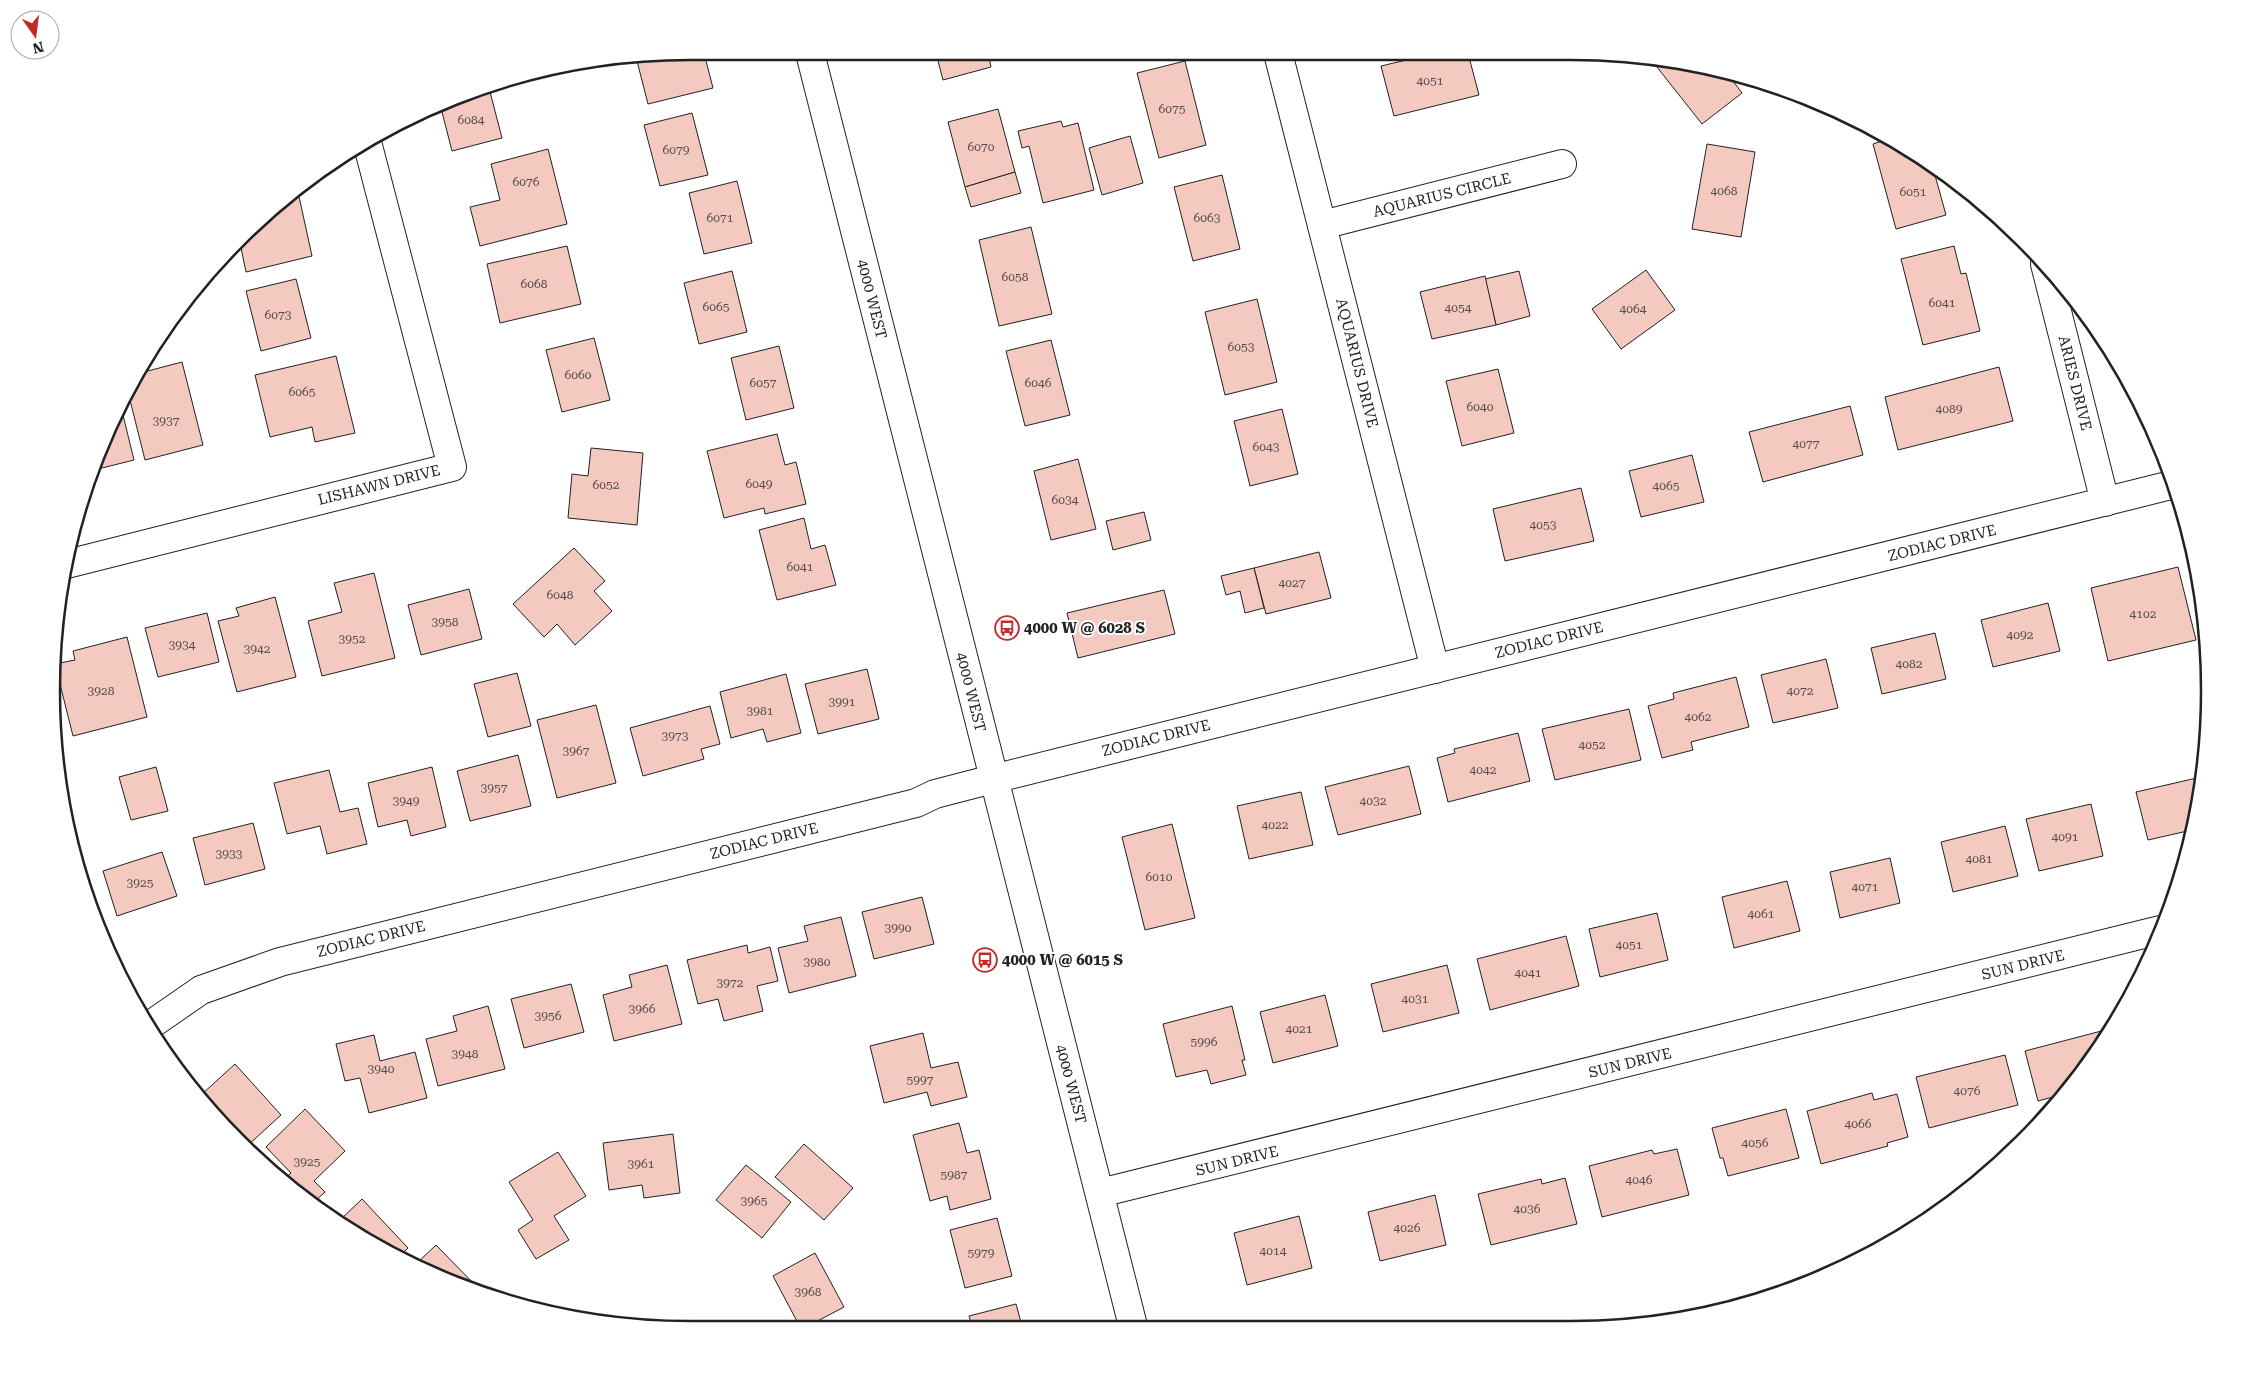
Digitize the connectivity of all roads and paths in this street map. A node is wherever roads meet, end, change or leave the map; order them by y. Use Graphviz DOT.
graph roads {
  1 [pos="812,60"];
  2 [pos="1280,60"];
  3 [pos="369,148"];
  4 [pos="1562,164"];
  5 [pos="1322,225"];
  6 [pos="2049,280"];
  7 [pos="2167,486"];
  8 [pos="2106,502"];
  9 [pos="73,562"];
  10 [pos="1435,669"];
  11 [pos="993,779"];
  12 [pos="2153,932"];
  13 [pos="154,1022"];
  14 [pos="1100,1194"];
  15 [pos="1132,1321"];
  1 -- 11 [label="street, 4000 WEST"];
  2 -- 5 [label="street, AQUARIUS DRIVE"];
  3 -- 9 [label="street, LISHAWN DRIVE"];
  4 -- 5 [label="street, AQUARIUS CIRCLE"];
  5 -- 10 [label="street, AQUARIUS DRIVE"];
  6 -- 8 [label="street, ARIES DRIVE"];
  7 -- 8 [label="street, ZODIAC DRIVE"];
  8 -- 10 [label="street, ZODIAC DRIVE"];
  10 -- 11 [label="street, ZODIAC DRIVE"];
  11 -- 13 [label="street, ZODIAC DRIVE"];
  11 -- 14 [label="street, 4000 WEST"];
  12 -- 14 [label="street, SUN DRIVE"];
  14 -- 15 [label="street, 4000 WEST"];
}
